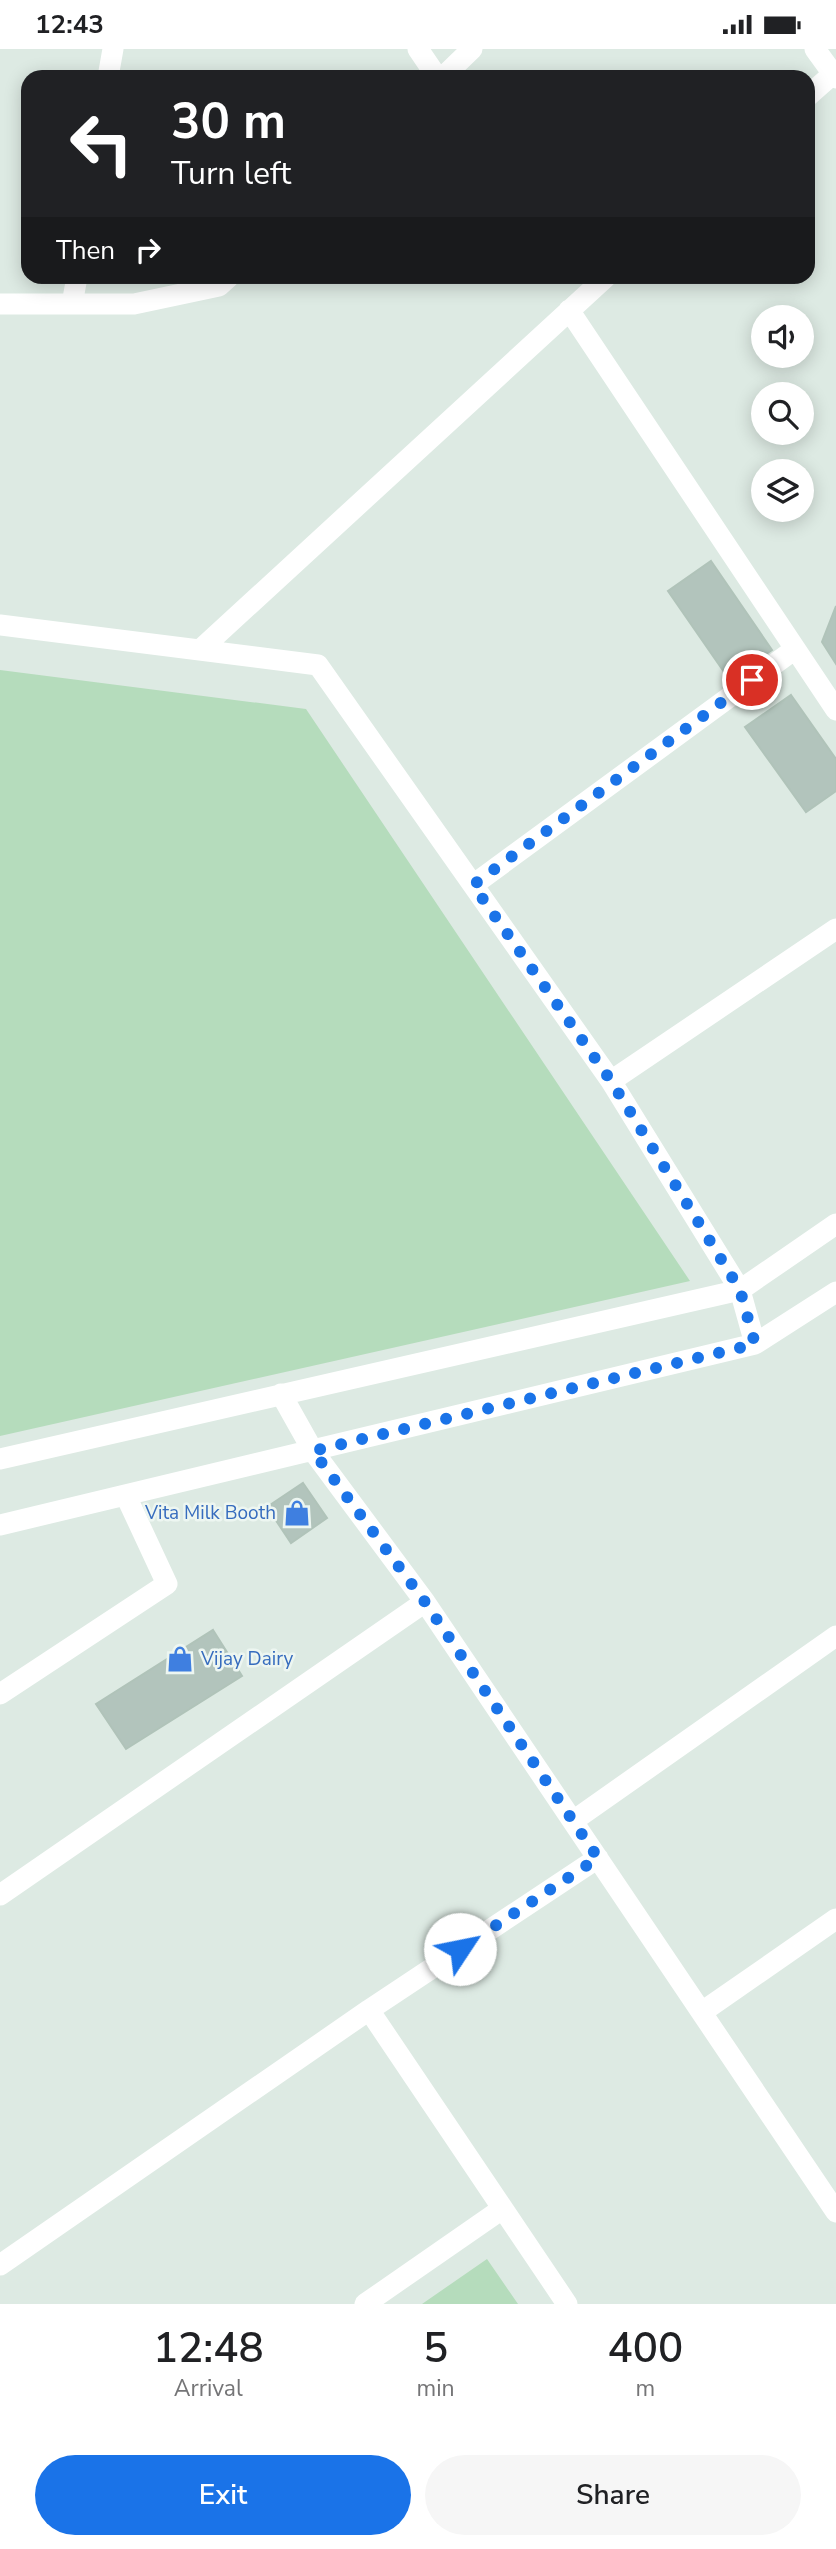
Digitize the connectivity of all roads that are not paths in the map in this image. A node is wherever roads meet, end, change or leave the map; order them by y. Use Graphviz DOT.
graph roads {
  1 [pos="113,49"];
  2 [pos="418,49"];
  3 [pos="472,49"];
  4 [pos="815,49"];
  5 [pos="109,70"];
  6 [pos="432,70"];
  7 [pos="450,70"];
  8 [pos="835,76"];
  9 [pos="815,91"];
  10 [pos="76,284"];
  11 [pos="221,284"];
  12 [pos="598,284"];
  13 [pos="0,304"];
  14 [pos="72,304"];
  15 [pos="569,310"];
  16 [pos="0,625"];
  17 [pos="795,649"];
  18 [pos="200,650"];
  19 [pos="836,710"];
  20 [pos="473,885"];
  21 [pos="836,929"];
  22 [pos="611,1081"];
  23 [pos="836,1224"];
  24 [pos="740,1290"];
  25 [pos="836,1292"];
  26 [pos="755,1344"];
  27 [pos="282,1394"];
  28 [pos="313,1451"];
  29 [pos="0,1459"];
  30 [pos="126,1496"];
  31 [pos="0,1525"];
  32 [pos="425,1602"];
  33 [pos="836,1636"];
  34 [pos="0,1694"];
  35 [pos="573,1821"];
  36 [pos="598,1858"];
  37 [pos="0,1895"];
  38 [pos="836,1919"];
  39 [pos="369,2010"];
  40 [pos="702,2012"];
  41 [pos="502,2209"];
  42 [pos="836,2212"];
  43 [pos="0,2265"];
  44 [pos="365,2304"];
  45 [pos="567,2304"];
  1 -- 5 [label="street"];
  2 -- 6 [label="street"];
  3 -- 7 [label="street"];
  4 -- 8 [label="street"];
  8 -- 9 [label="street"];
  10 -- 14 [label="street"];
  11 -- 14 [label="street"];
  12 -- 15 [label="street"];
  13 -- 14 [label="street"];
  15 -- 17 [label="street"];
  15 -- 18 [label="street"];
  16 -- 18 [label="street"];
  17 -- 19 [label="street"];
  17 -- 20 [label="street"];
  18 -- 20 [label="street"];
  20 -- 22 [label="street"];
  21 -- 22 [label="street"];
  22 -- 24 [label="street"];
  23 -- 24 [label="street"];
  24 -- 26 [label="street"];
  24 -- 27 [label="street"];
  25 -- 26 [label="street"];
  26 -- 28 [label="street"];
  27 -- 28 [label="street"];
  27 -- 29 [label="street"];
  28 -- 30 [label="street"];
  28 -- 32 [label="street"];
  30 -- 31 [label="street"];
  30 -- 34 [label="street"];
  32 -- 35 [label="street"];
  32 -- 37 [label="street"];
  33 -- 35 [label="street"];
  35 -- 36 [label="street"];
  36 -- 39 [label="street"];
  36 -- 40 [label="street"];
  38 -- 40 [label="street"];
  39 -- 41 [label="street"];
  39 -- 43 [label="street"];
  40 -- 42 [label="street"];
  41 -- 44 [label="street"];
  41 -- 45 [label="street"];
}
